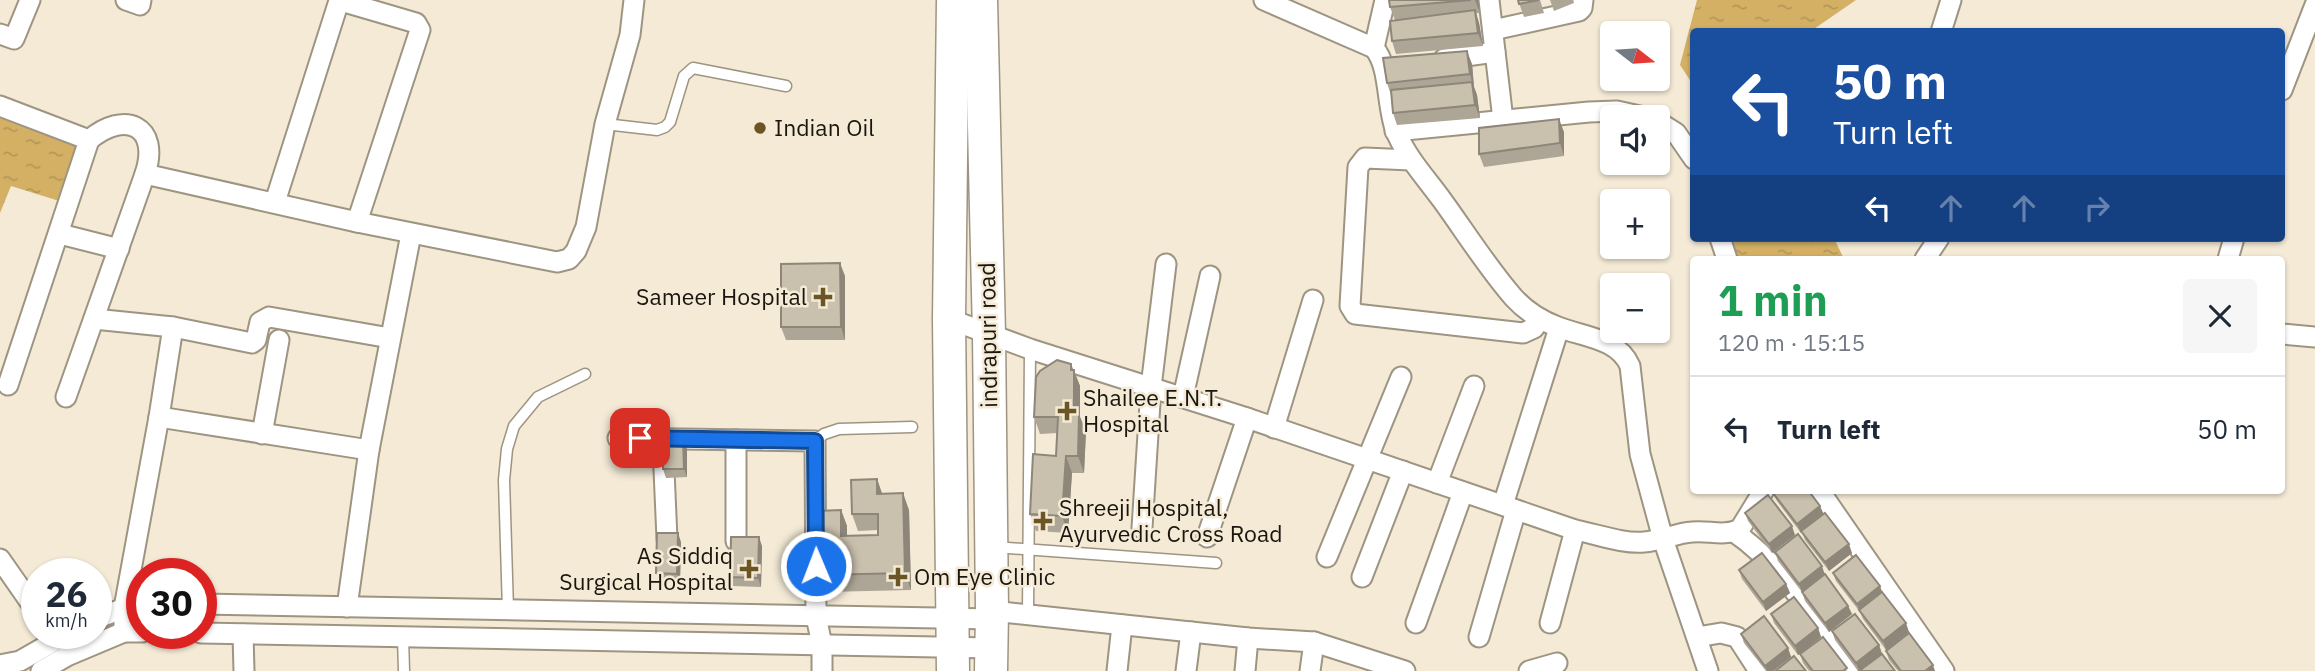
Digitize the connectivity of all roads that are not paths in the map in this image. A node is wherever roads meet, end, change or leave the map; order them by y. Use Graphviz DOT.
graph roads {
  1 [pos="30,0"];
  2 [pos="126,0"];
  3 [pos="141,0"];
  4 [pos="634,0"];
  5 [pos="953,0"];
  6 [pos="981,0"];
  7 [pos="1264,0"];
  8 [pos="1385,0"];
  9 [pos="1489,0"];
  10 [pos="1583,0"];
  11 [pos="1951,0"];
  12 [pos="2315,5"];
  13 [pos="1942,28"];
  14 [pos="1493,30"];
  15 [pos="0,34"];
  16 [pos="1374,48"];
  17 [pos="1496,52"];
  18 [pos="1382,67"];
  19 [pos="2285,82"];
  20 [pos="786,86"];
  21 [pos="0,106"];
  22 [pos="1600,112"];
  23 [pos="1503,120"];
  24 [pos="605,124"];
  25 [pos="1670,129"];
  26 [pos="1395,131"];
  27 [pos="89,140"];
  28 [pos="1690,153"];
  29 [pos="1411,160"];
  30 [pos="145,174"];
  31 [pos="275,202"];
  32 [pos="357,222"];
  33 [pos="60,234"];
  34 [pos="411,234"];
  35 [pos="118,249"];
  36 [pos="1166,264"];
  37 [pos="1210,276"];
  38 [pos="1313,300"];
  39 [pos="94,319"];
  40 [pos="949,319"];
  41 [pos="1540,319"];
  42 [pos="173,327"];
  43 [pos="1559,328"];
  44 [pos="989,334"];
  45 [pos="2285,334"];
  46 [pos="2315,337"];
  47 [pos="390,338"];
  48 [pos="279,340"];
  49 [pos="1030,349"];
  50 [pos="585,374"];
  51 [pos="1401,377"];
  52 [pos="8,385"];
  53 [pos="1474,386"];
  54 [pos="1151,387"];
  55 [pos="66,397"];
  56 [pos="1183,397"];
  57 [pos="159,417"];
  58 [pos="1247,418"];
  59 [pos="912,427"];
  60 [pos="1274,428"];
  61 [pos="262,434"];
  62 [pos="618,438"];
  63 [pos="663,439"];
  64 [pos="736,440"];
  65 [pos="815,441"];
  66 [pos="369,450"];
  67 [pos="1368,459"];
  68 [pos="1403,471"];
  69 [pos="1437,483"];
  70 [pos="1464,492"];
  71 [pos="1762,494"];
  72 [pos="1822,494"];
  73 [pos="1510,507"];
  74 [pos="1142,528"];
  75 [pos="1575,530"];
  76 [pos="1734,532"];
  77 [pos="1206,537"];
  78 [pos="667,539"];
  79 [pos="1663,539"];
  80 [pos="736,541"];
  81 [pos="991,547"];
  82 [pos="1029,549"];
  83 [pos="1327,557"];
  84 [pos="140,558"];
  85 [pos="0,559"];
  86 [pos="1216,563"];
  87 [pos="1362,577"];
  88 [pos="21,589"];
  89 [pos="217,604"];
  90 [pos="347,607"];
  91 [pos="508,610"];
  92 [pos="1028,613"];
  93 [pos="816,616"];
  94 [pos="1550,622"];
  95 [pos="1416,623"];
  96 [pos="1122,625"];
  97 [pos="1191,632"];
  98 [pos="217,633"];
  99 [pos="243,634"];
  100 [pos="126,635"];
  101 [pos="403,637"];
  102 [pos="992,637"];
  103 [pos="1479,637"];
  104 [pos="1697,637"];
  105 [pos="1248,638"];
  106 [pos="1314,642"];
  107 [pos="822,645"];
  108 [pos="953,646"];
  109 [pos="38,649"];
  110 [pos="64,649"];
  111 [pos="67,656"];
  112 [pos="1557,663"];
  113 [pos="0,665"];
  114 [pos="41,671"];
  115 [pos="244,671"];
  116 [pos="404,671"];
  117 [pos="822,671"];
  118 [pos="1117,671"];
  119 [pos="1186,671"];
  120 [pos="1245,671"];
  121 [pos="1310,671"];
  122 [pos="1405,671"];
  123 [pos="1530,671"];
  124 [pos="1708,671"];
  125 [pos="1759,671"];
  126 [pos="1852,671"];
  127 [pos="1944,671"];
  1 -- 15 [label="street"];
  2 -- 3 [label="street"];
  4 -- 24 [label="street"];
  5 -- 40 [label="main road, indrapuri road"];
  6 -- 44 [label="main road, indrapuri road"];
  7 -- 16 [label="street"];
  8 -- 16 [label="street"];
  9 -- 14 [label="street"];
  10 -- 14 [label="street"];
  11 -- 13 [label="street"];
  12 -- 19 [label="street"];
  14 -- 17 [label="street"];
  16 -- 18 [label="street"];
  17 -- 18 [label="street"];
  17 -- 23 [label="street"];
  18 -- 26 [label="street"];
  20 -- 24 [label="lane"];
  21 -- 27 [label="street"];
  22 -- 23 [label="street"];
  23 -- 26 [label="street"];
  24 -- 34 [label="street"];
  25 -- 28 [label="street"];
  26 -- 29 [label="street"];
  27 -- 30 [label="street"];
  27 -- 33 [label="street"];
  29 -- 41 [label="street"];
  29 -- 41 [label="street"];
  30 -- 31 [label="street"];
  30 -- 35 [label="street"];
  31 -- 32 [label="street"];
  31 -- 32 [label="street"];
  32 -- 34 [label="street"];
  33 -- 35 [label="street"];
  33 -- 52 [label="street"];
  34 -- 47 [label="street"];
  35 -- 39 [label="street"];
  36 -- 54 [label="street"];
  37 -- 56 [label="street"];
  38 -- 60 [label="street"];
  39 -- 42 [label="street"];
  39 -- 55 [label="street"];
  40 -- 44 [label="street"];
  40 -- 108 [label="main road, indrapuri road"];
  41 -- 43 [label="street"];
  42 -- 47 [label="street"];
  42 -- 57 [label="street"];
  43 -- 73 [label="street"];
  43 -- 79 [label="street"];
  44 -- 49 [label="street"];
  44 -- 81 [label="main road, indrapuri road"];
  45 -- 46 [label="street"];
  47 -- 66 [label="street"];
  48 -- 61 [label="street"];
  49 -- 54 [label="street"];
  49 -- 82 [label="lane"];
  50 -- 91 [label="lane"];
  51 -- 67 [label="street"];
  53 -- 69 [label="street"];
  54 -- 56 [label="street"];
  54 -- 74 [label="street"];
  56 -- 58 [label="street"];
  57 -- 61 [label="street"];
  57 -- 84 [label="street"];
  58 -- 60 [label="street"];
  58 -- 77 [label="street"];
  59 -- 65 [label="lane"];
  60 -- 67 [label="street"];
  61 -- 66 [label="street"];
  62 -- 63 [label="street"];
  63 -- 64 [label="street"];
  63 -- 78 [label="street"];
  64 -- 65 [label="street"];
  64 -- 80 [label="street"];
  65 -- 93 [label="street"];
  66 -- 90 [label="street"];
  67 -- 68 [label="street"];
  67 -- 83 [label="street"];
  68 -- 69 [label="street"];
  68 -- 87 [label="street"];
  69 -- 70 [label="street"];
  70 -- 73 [label="street"];
  70 -- 95 [label="street"];
  71 -- 76 [label="street"];
  72 -- 127 [label="street"];
  73 -- 75 [label="street"];
  73 -- 103 [label="street"];
  75 -- 79 [label="street"];
  75 -- 94 [label="street"];
  76 -- 79 [label="street"];
  76 -- 126 [label="street"];
  79 -- 104 [label="street"];
  81 -- 82 [label="lane"];
  81 -- 102 [label="main road, indrapuri road"];
  82 -- 86 [label="lane"];
  82 -- 92 [label="lane"];
  85 -- 88 [label="street"];
  89 -- 90 [label="street"];
  90 -- 91 [label="street"];
  91 -- 93 [label="street"];
  92 -- 96 [label="street"];
  92 -- 102 [label="street"];
  93 -- 107 [label="street"];
  93 -- 108 [label="street"];
  96 -- 97 [label="street"];
  96 -- 118 [label="street"];
  97 -- 105 [label="street"];
  97 -- 119 [label="street"];
  98 -- 99 [label="street"];
  99 -- 101 [label="street"];
  99 -- 115 [label="street"];
  100 -- 111 [label="street"];
  101 -- 107 [label="street"];
  101 -- 116 [label="lane"];
  102 -- 108 [label="street"];
  102 -- 108 [label="street"];
  104 -- 124 [label="street"];
  104 -- 125 [label="street"];
  105 -- 106 [label="street"];
  105 -- 120 [label="street"];
  106 -- 121 [label="street"];
  106 -- 122 [label="street"];
  107 -- 108 [label="street"];
  107 -- 117 [label="street"];
  109 -- 113 [label="street"];
  110 -- 111 [label="street"];
  111 -- 114 [label="street"];
  112 -- 123 [label="street"];
}
